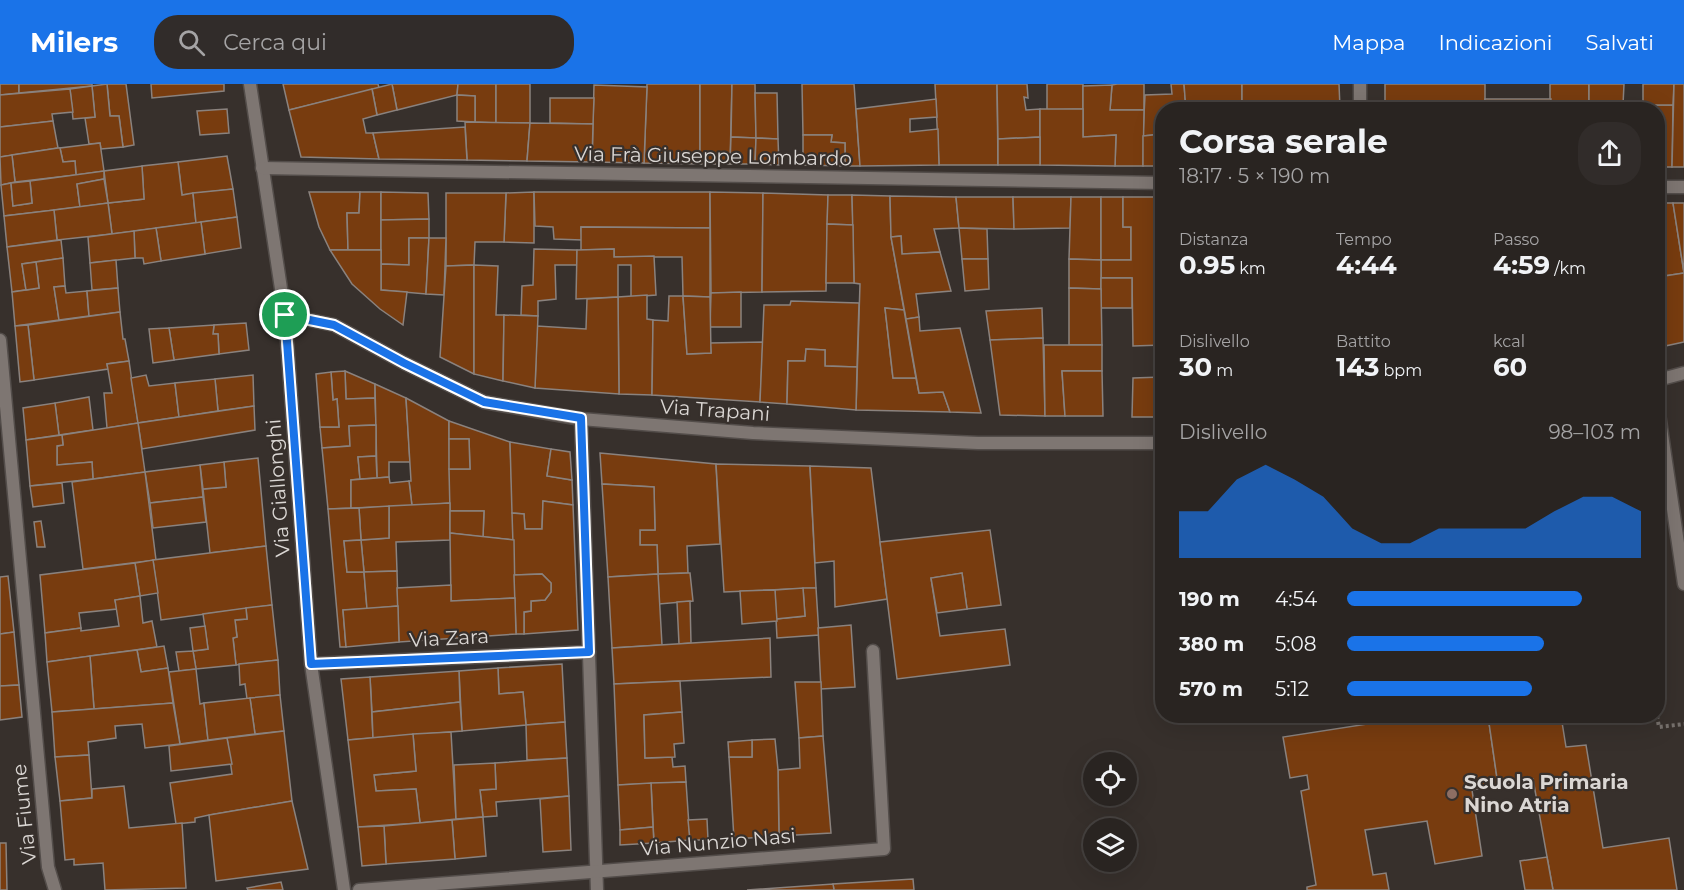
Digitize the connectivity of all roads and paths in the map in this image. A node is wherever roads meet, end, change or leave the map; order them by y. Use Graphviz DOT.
graph roads {
  1 [pos="250,84"];
  2 [pos="1360,84"];
  3 [pos="1360,102"];
  4 [pos="262,168"];
  5 [pos="1155,183"];
  6 [pos="1665,187"];
  7 [pos="1684,187"];
  8 [pos="285,315"];
  9 [pos="0,340"];
  10 [pos="1684,373"];
  11 [pos="1665,378"];
  12 [pos="581,418"];
  13 [pos="1155,443"];
  14 [pos="1665,455"];
  15 [pos="1684,584"];
  16 [pos="873,651"];
  17 [pos="589,652"];
  18 [pos="311,664"];
  19 [pos="1658,723"];
  20 [pos="1684,724"];
  21 [pos="596,871"];
  22 [pos="55,890"];
  23 [pos="344,890"];
  24 [pos="358,890"];
  25 [pos="597,890"];
  1 -- 4 [label="street, Via Giallonghi"];
  2 -- 3 [label="street"];
  4 -- 5 [label="street, Via Frà Giuseppe Lombardo"];
  4 -- 8 [label="street, Via Giallonghi"];
  6 -- 7 [label="street"];
  8 -- 12 [label="street, Via Trapani"];
  8 -- 18 [label="street, Via Giallonghi"];
  9 -- 22 [label="street, Via Fiume"];
  10 -- 11 [label="street"];
  12 -- 13 [label="street, Via Trapani"];
  12 -- 17 [label="street"];
  14 -- 15 [label="street"];
  16 -- 21 [label="street, Via Nunzio Nasi"];
  17 -- 18 [label="street, Via Zara"];
  17 -- 21 [label="street"];
  18 -- 23 [label="street, Via Giallonghi"];
  19 -- 20 [label="path"];
  21 -- 24 [label="street, Via Nunzio Nasi"];
  21 -- 25 [label="street"];
}
